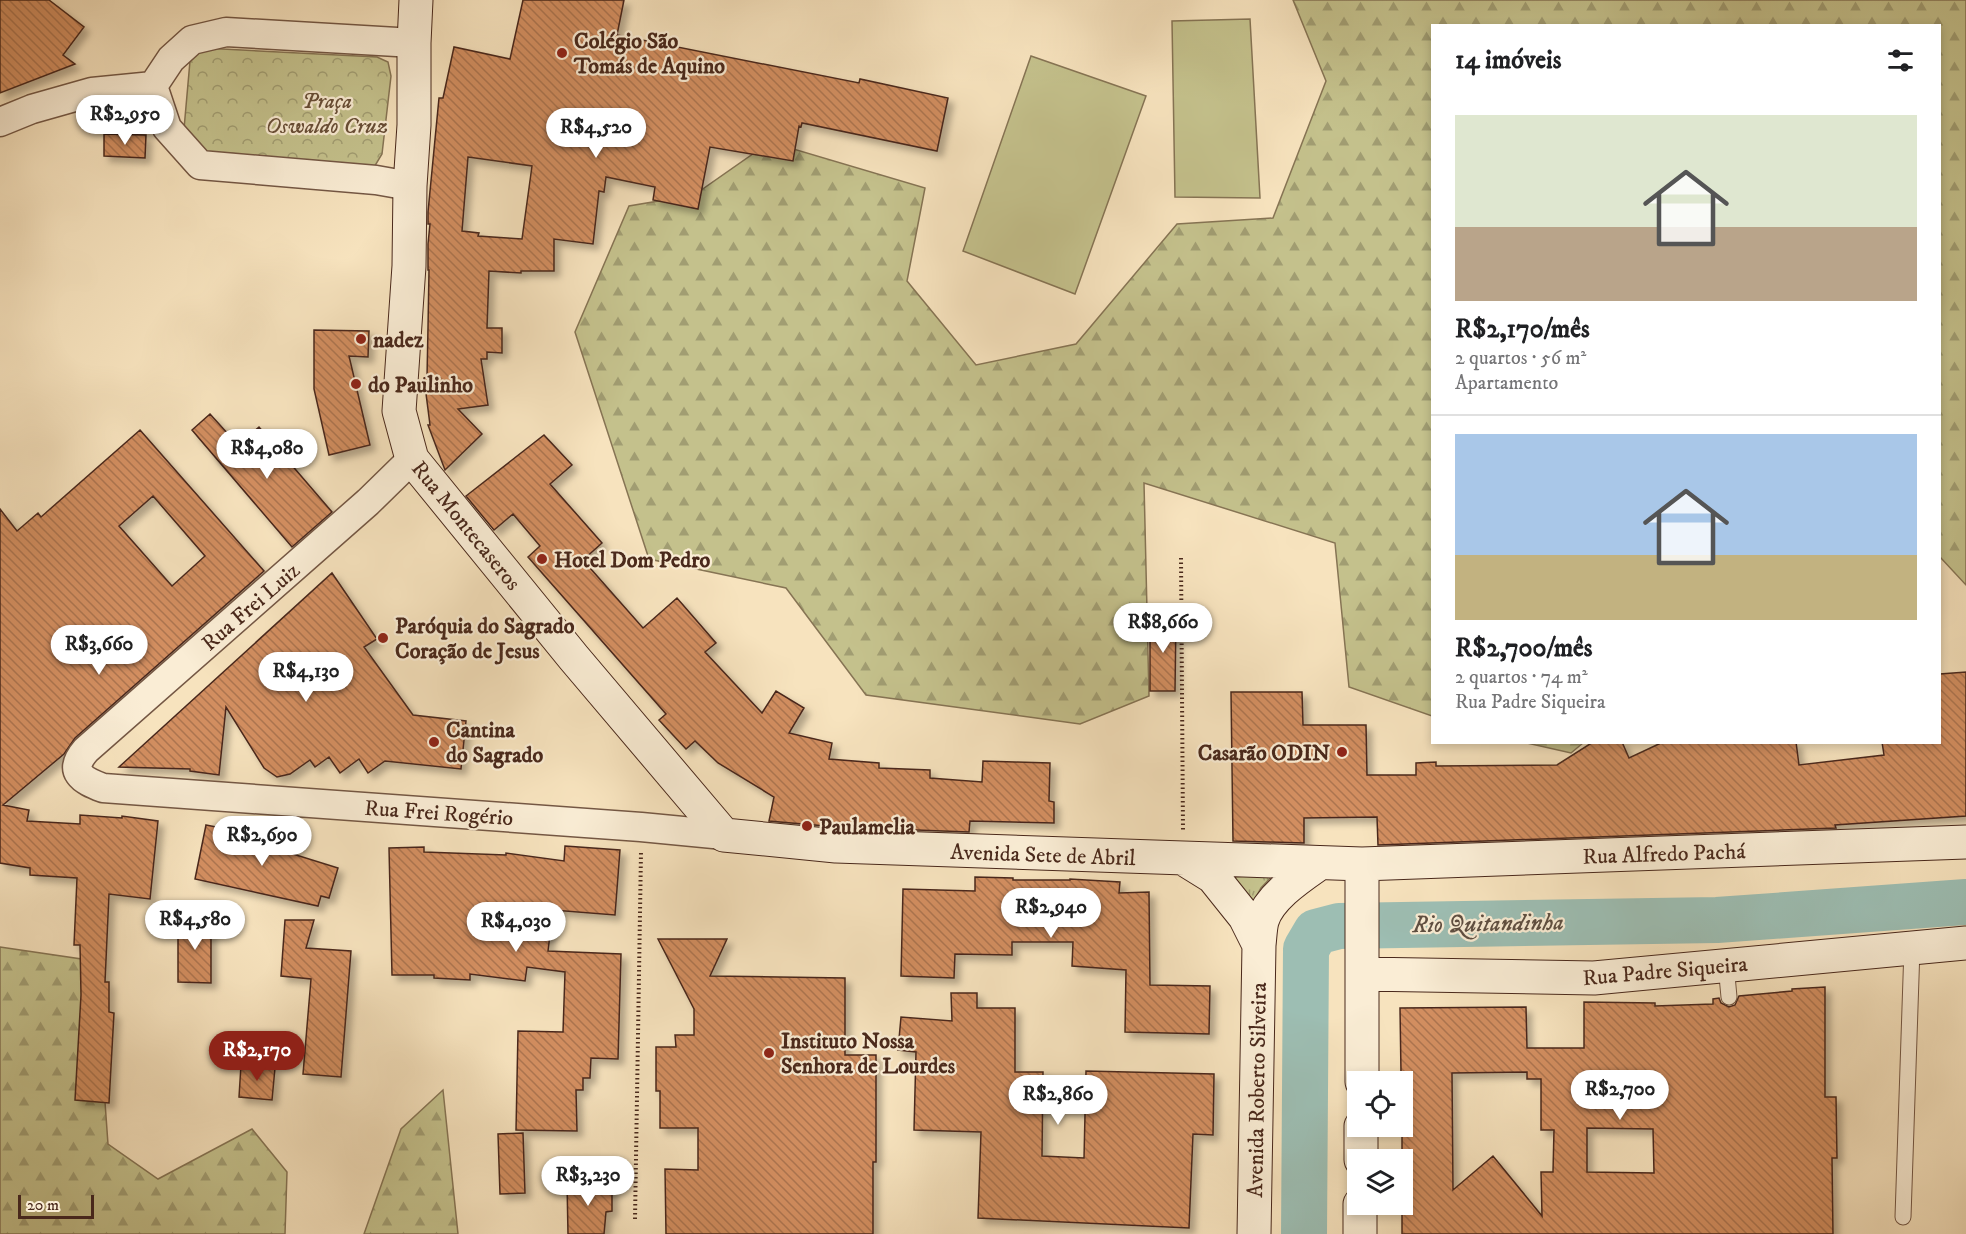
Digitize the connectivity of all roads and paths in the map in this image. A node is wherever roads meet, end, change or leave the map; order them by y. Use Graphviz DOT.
graph roads {
  1 [pos="416,0"];
  2 [pos="414,43"];
  3 [pos="153,86"];
  4 [pos="0,122"];
  5 [pos="410,186"];
  6 [pos="412,459"];
  7 [pos="1181,558"];
  8 [pos="86,750"];
  9 [pos="641,827"];
  10 [pos="724,835"];
  11 [pos="1966,842"];
  12 [pos="1184,859"];
  13 [pos="1320,863"];
  14 [pos="1362,878"];
  15 [pos="1966,943"];
  16 [pos="1259,945"];
  17 [pos="1912,948"];
  18 [pos="1726,965"];
  19 [pos="1363,969"];
  20 [pos="1729,997"];
  21 [pos="1362,1071"];
  22 [pos="1360,1215"];
  23 [pos="1903,1217"];
  24 [pos="635,1219"];
  25 [pos="1254,1234"];
  26 [pos="1360,1234"];
  1 -- 2 [label="main road, Rua Montecaseros"];
  2 -- 3 [label="street"];
  2 -- 5 [label="main road, Rua Montecaseros"];
  3 -- 4 [label="street"];
  3 -- 5 [label="street"];
  5 -- 6 [label="main road, Rua Montecaseros"];
  6 -- 8 [label="street, Rua Frei Luiz"];
  6 -- 10 [label="main road, Rua Montecaseros"];
  7 -- 12 [label="path"];
  8 -- 9 [label="street, Rua Frei Rogério"];
  9 -- 10 [label="street, Rua Frei Rogério"];
  9 -- 24 [label="path"];
  10 -- 12 [label="main road, Avenida Sete de Abril"];
  11 -- 14 [label="main road, Rua Alfredo Pachá"];
  12 -- 13 [label="main road, Avenida Sete de Abril"];
  12 -- 16 [label="main road, Avenida Roberto Silveira"];
  13 -- 14 [label="main road, Avenida Sete de Abril"];
  13 -- 16 [label="main road, Avenida Roberto Silveira"];
  14 -- 19 [label="main road"];
  15 -- 17 [label="main road, Rua Padre Siqueira"];
  16 -- 25 [label="main road, Avenida Roberto Silveira"];
  17 -- 18 [label="main road, Rua Padre Siqueira"];
  17 -- 23 [label="lane"];
  18 -- 19 [label="main road, Rua Padre Siqueira"];
  18 -- 20 [label="lane"];
  19 -- 21 [label="main road"];
  22 -- 26 [label="main road"];
}
